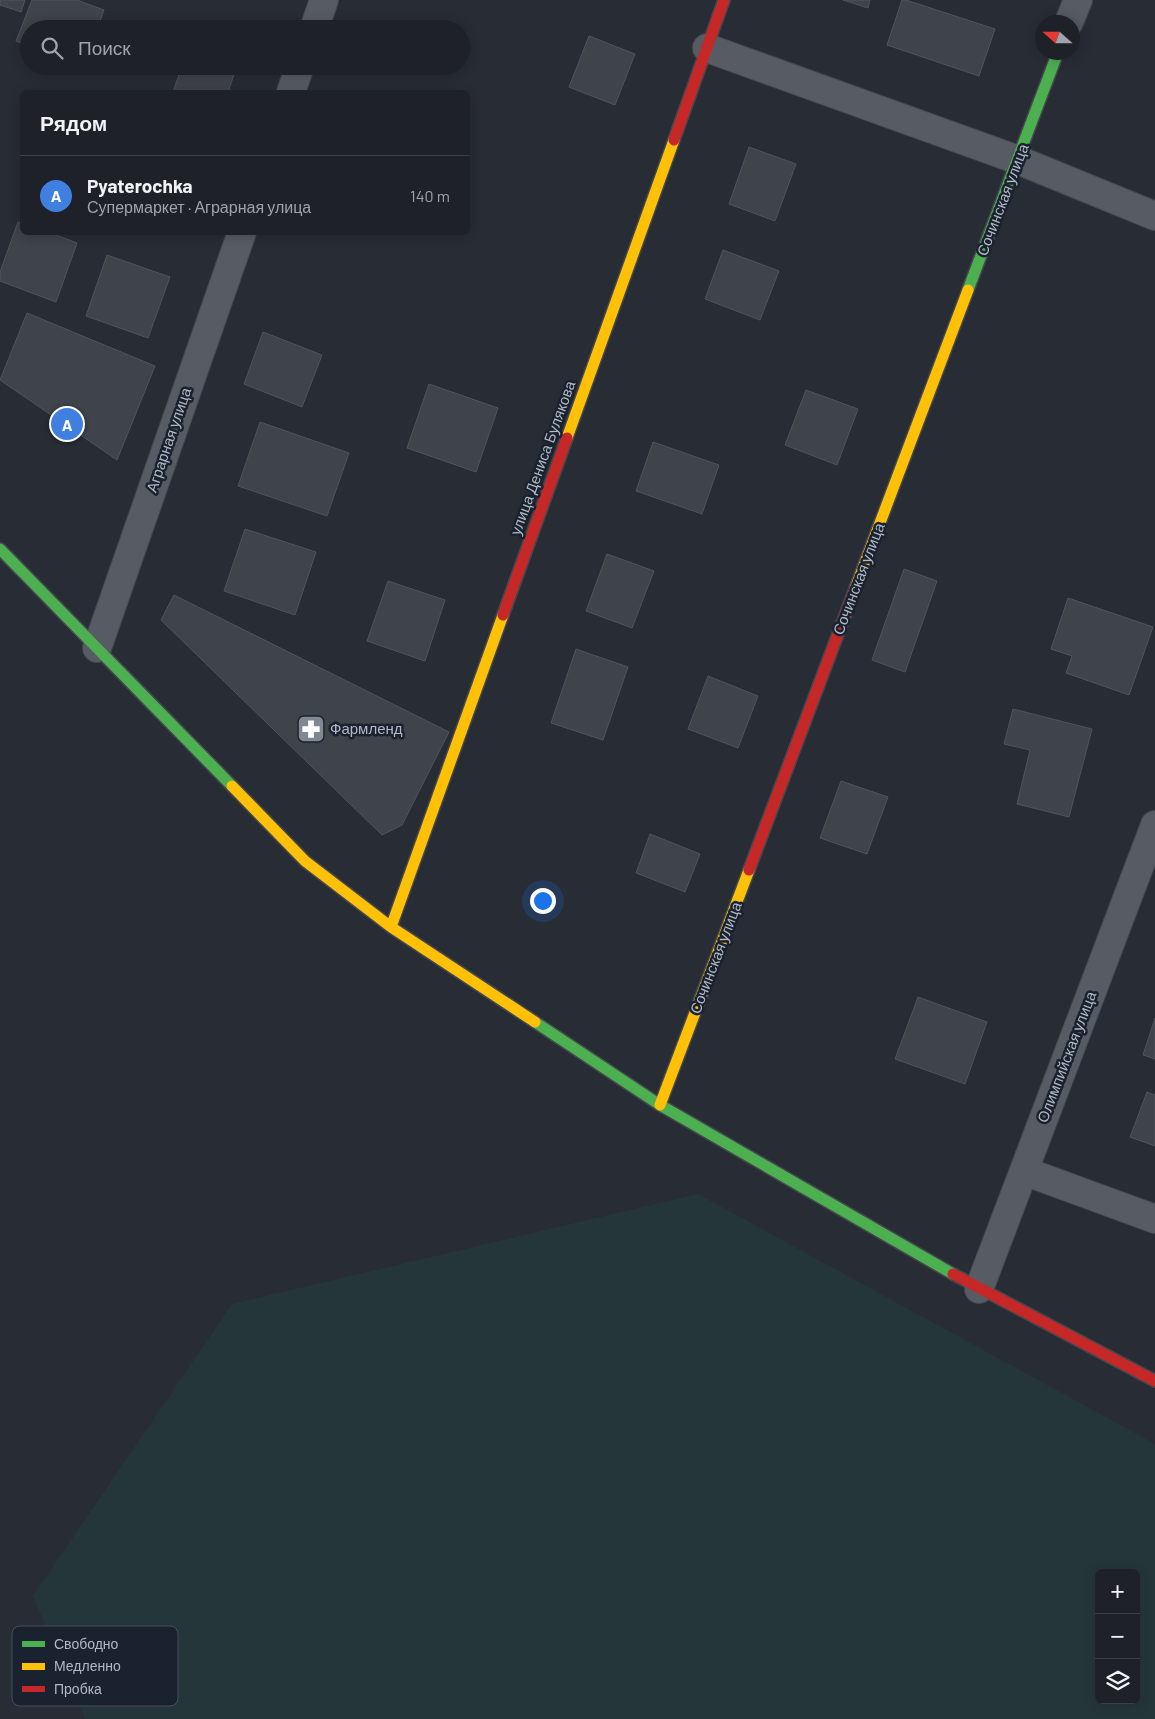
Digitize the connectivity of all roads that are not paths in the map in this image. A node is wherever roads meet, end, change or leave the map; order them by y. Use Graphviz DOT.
graph roads {
  1 [pos="324,0"];
  2 [pos="724,0"];
  3 [pos="1078,0"];
  4 [pos="1072,15"];
  5 [pos="317,20"];
  6 [pos="706,48"];
  7 [pos="1055,60"];
  8 [pos="297,75"];
  9 [pos="292,90"];
  10 [pos="1018,160"];
  11 [pos="1155,216"];
  12 [pos="241,235"];
  13 [pos="0,549"];
  14 [pos="97,648"];
  15 [pos="1155,825"];
  16 [pos="391,927"];
  17 [pos="660,1105"];
  18 [pos="1024,1171"];
  19 [pos="1155,1219"];
  20 [pos="980,1288"];
  21 [pos="1155,1381"];
  1 -- 5 [label="street"];
  2 -- 6 [label="street, улица Дениса Булякова"];
  3 -- 4 [label="street"];
  6 -- 10 [label="street"];
  6 -- 16 [label="street, улица Дениса Булякова"];
  7 -- 10 [label="street, Сочинская улица"];
  8 -- 9 [label="street"];
  10 -- 11 [label="street"];
  10 -- 17 [label="street, Сочинская улица"];
  12 -- 14 [label="street, Аграрная улица"];
  13 -- 14 [label="street"];
  14 -- 16 [label="street"];
  15 -- 18 [label="street, Олимпийская улица"];
  16 -- 17 [label="street"];
  17 -- 20 [label="street"];
  18 -- 19 [label="street"];
  18 -- 20 [label="street, Олимпийская улица"];
  20 -- 21 [label="street"];
}
